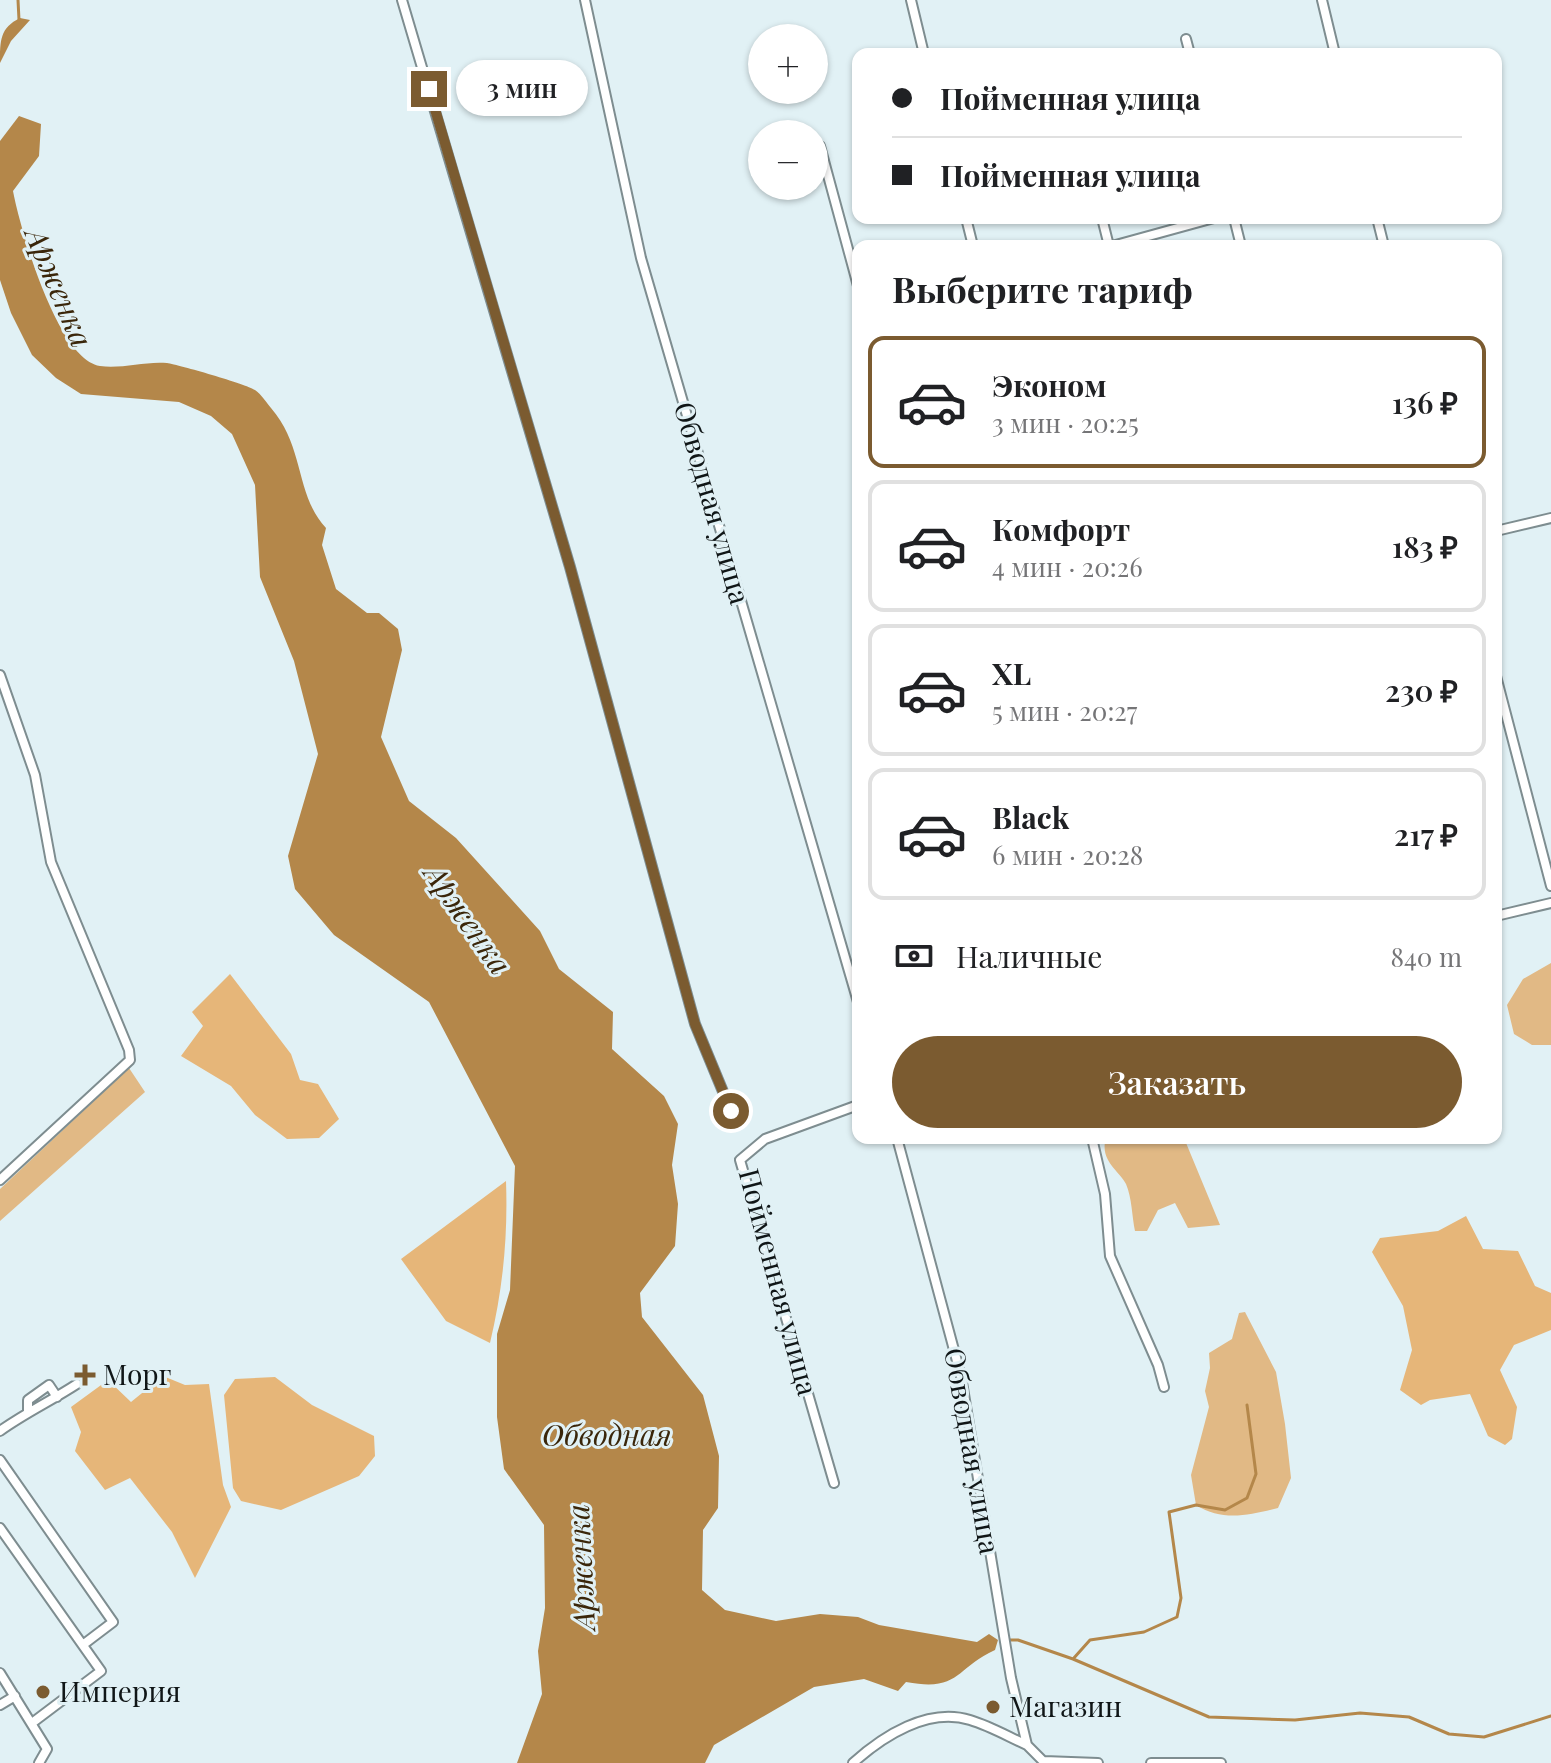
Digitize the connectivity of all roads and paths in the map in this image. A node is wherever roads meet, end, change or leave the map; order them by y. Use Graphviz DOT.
graph roads {
  1 [pos="402,0"];
  2 [pos="585,0"];
  3 [pos="911,0"];
  4 [pos="1322,0"];
  5 [pos="1186,39"];
  6 [pos="923,48"];
  7 [pos="1188,48"];
  8 [pos="1334,48"];
  9 [pos="828,175"];
  10 [pos="1192,224"];
  11 [pos="1133,240"];
  12 [pos="852,264"];
  13 [pos="1551,518"];
  14 [pos="1502,530"];
  15 [pos="0,675"];
  16 [pos="1502,699"];
  17 [pos="1551,886"];
  18 [pos="1551,903"];
  19 [pos="1502,915"];
  20 [pos="852,981"];
  21 [pos="852,1107"];
  22 [pos="731,1111"];
  23 [pos="899,1144"];
  24 [pos="1093,1144"];
  25 [pos="0,1180"];
  26 [pos="77,1384"];
  27 [pos="1164,1387"];
  28 [pos="57,1397"];
  29 [pos="28,1411"];
  30 [pos="0,1431"];
  31 [pos="0,1460"];
  32 [pos="834,1483"];
  33 [pos="0,1528"];
  34 [pos="84,1644"];
  35 [pos="0,1673"];
  36 [pos="15,1696"];
  37 [pos="0,1705"];
  38 [pos="32,1723"];
  39 [pos="1027,1745"];
  40 [pos="1044,1762"];
  41 [pos="39,1763"];
  42 [pos="853,1763"];
  43 [pos="1098,1763"];
  44 [pos="1151,1763"];
  45 [pos="1221,1763"];
  1 -- 22 [label="street"];
  2 -- 20 [label="street, Обводная улица"];
  3 -- 6 [label="street"];
  4 -- 8 [label="street"];
  5 -- 7 [label="street"];
  9 -- 12 [label="street"];
  10 -- 11 [label="street"];
  13 -- 14 [label="street"];
  15 -- 25 [label="street"];
  16 -- 17 [label="street"];
  18 -- 19 [label="street"];
  21 -- 32 [label="street, Пойменная улица"];
  23 -- 39 [label="street, Обводная улица"];
  24 -- 27 [label="street"];
  26 -- 28 [label="street"];
  28 -- 29 [label="street"];
  28 -- 29 [label="street"];
  29 -- 30 [label="street"];
  31 -- 34 [label="street"];
  33 -- 34 [label="street"];
  34 -- 38 [label="street"];
  35 -- 36 [label="street"];
  36 -- 37 [label="street"];
  36 -- 38 [label="street"];
  38 -- 41 [label="street"];
  39 -- 40 [label="street"];
  39 -- 42 [label="street"];
  40 -- 43 [label="street"];
  44 -- 45 [label="street"];
}
